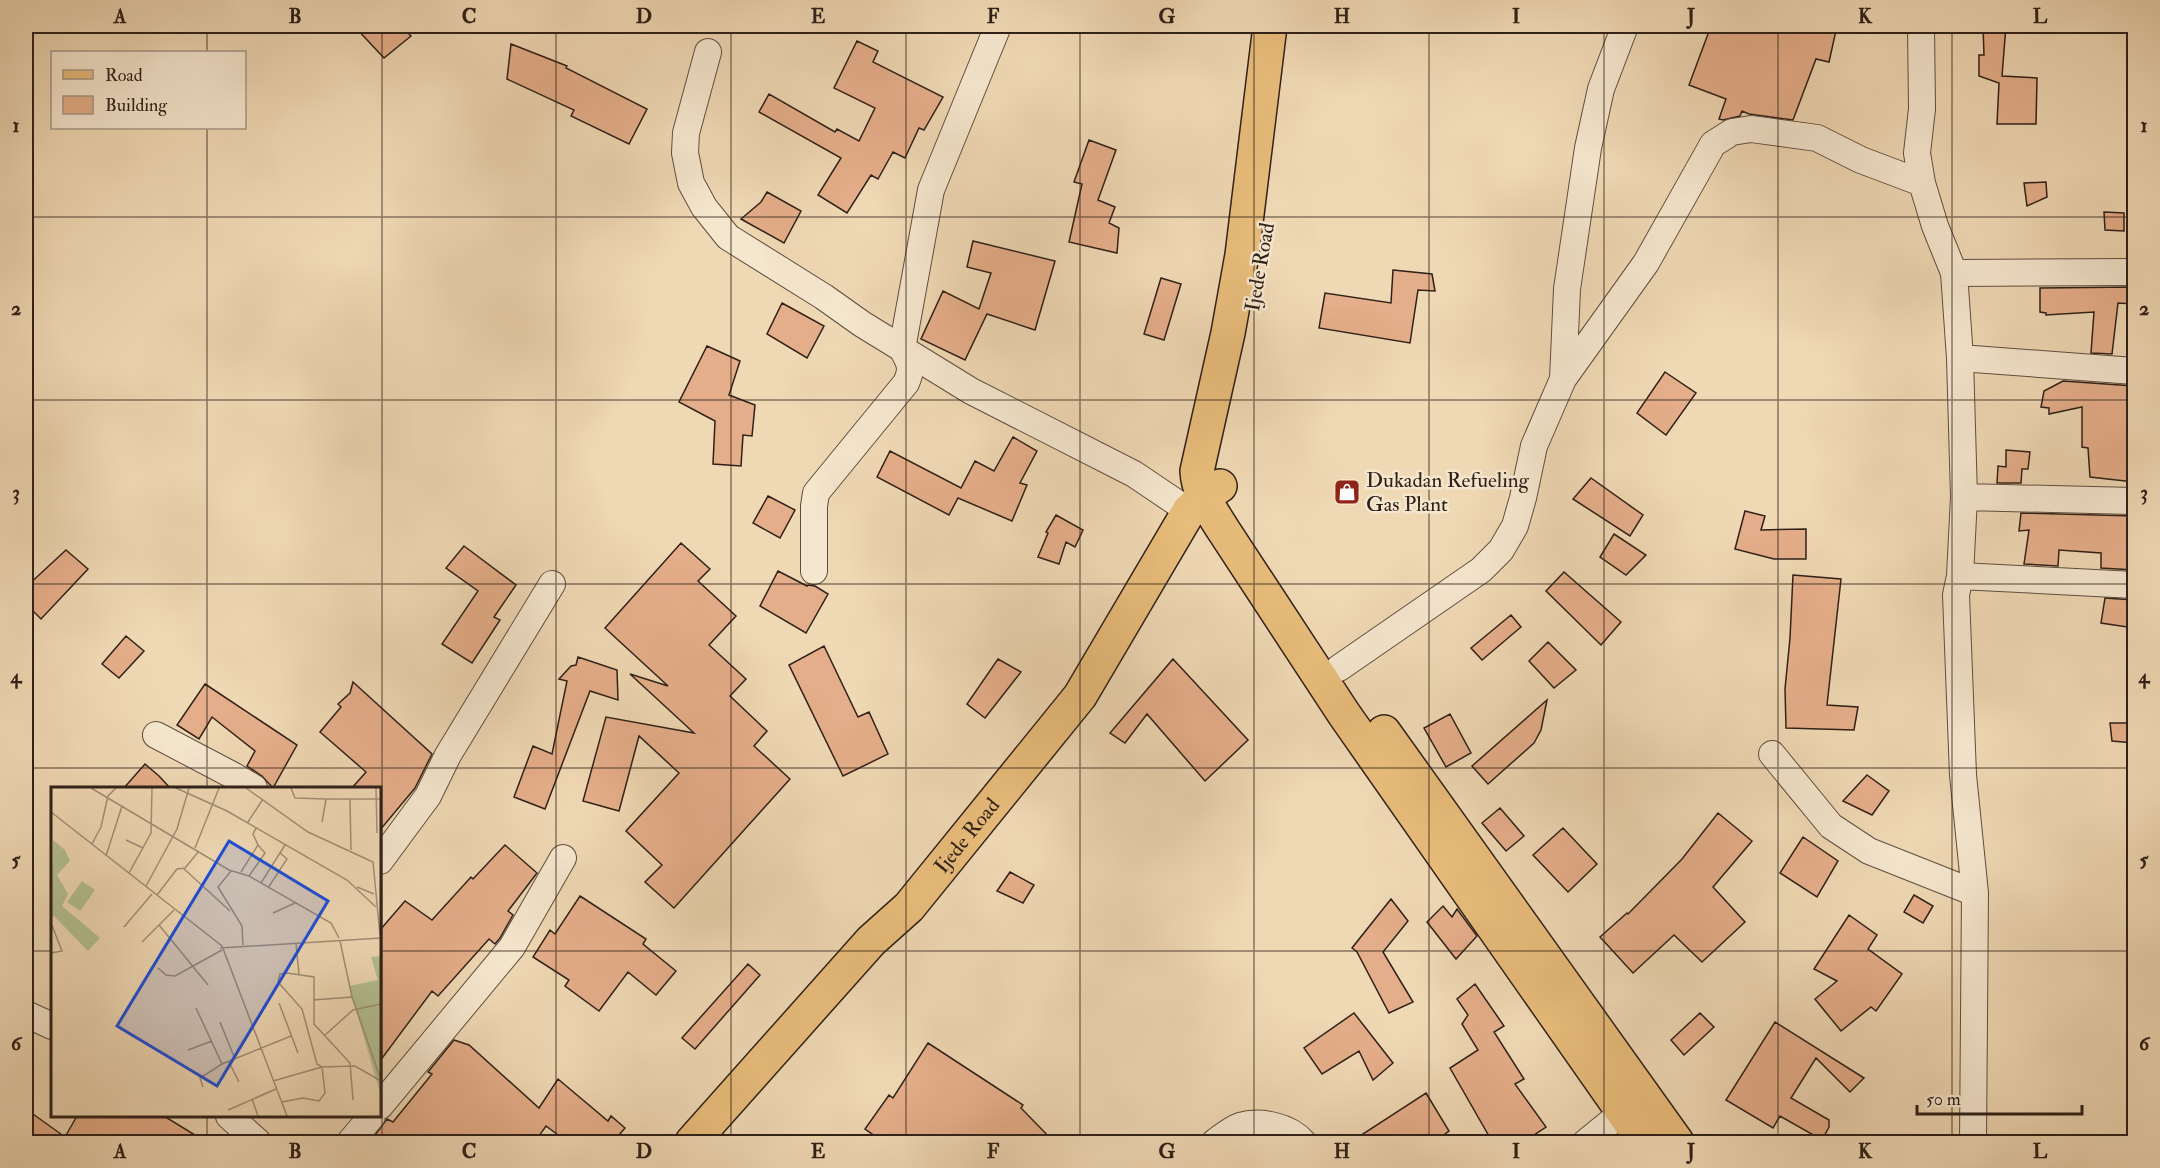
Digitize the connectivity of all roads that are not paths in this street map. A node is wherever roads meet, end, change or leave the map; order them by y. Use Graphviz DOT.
graph roads {
  1 [pos="998,26"];
  2 [pos="1270,26"];
  3 [pos="1293,26"];
  4 [pos="1625,26"];
  5 [pos="1921,26"];
  6 [pos="708,52"];
  7 [pos="1922,183"];
  8 [pos="2134,272"];
  9 [pos="1954,273"];
  10 [pos="902,349"];
  11 [pos="1960,358"];
  12 [pos="2134,371"];
  13 [pos="1563,379"];
  14 [pos="1964,497"];
  15 [pos="1204,498"];
  16 [pos="2134,501"];
  17 [pos="814,571"];
  18 [pos="1960,576"];
  19 [pos="552,584"];
  20 [pos="2134,585"];
  21 [pos="1339,668"];
  22 [pos="156,735"];
  23 [pos="1772,754"];
  24 [pos="251,787"];
  25 [pos="563,858"];
  26 [pos="381,860"];
  27 [pos="1975,893"];
  28 [pos="26,1014"];
  29 [pos="51,1026"];
  30 [pos="381,1106"];
  31 [pos="1623,1112"];
  32 [pos="230,1117"];
  33 [pos="371,1117"];
  34 [pos="258,1143"];
  35 [pos="350,1143"];
  36 [pos="692,1143"];
  37 [pos="1215,1143"];
  38 [pos="1303,1143"];
  39 [pos="1586,1143"];
  40 [pos="1644,1143"];
  41 [pos="1677,1143"];
  42 [pos="1973,1143"];
  1 -- 10 [label="street"];
  2 -- 15 [label="main road, Ijede Road"];
  3 -- 15 [label="main road, Ijede Road"];
  4 -- 13 [label="street"];
  5 -- 7 [label="street"];
  6 -- 10 [label="street"];
  7 -- 9 [label="street"];
  7 -- 13 [label="street"];
  8 -- 9 [label="street"];
  9 -- 11 [label="street"];
  10 -- 15 [label="street"];
  10 -- 17 [label="street"];
  11 -- 12 [label="street"];
  11 -- 14 [label="street"];
  13 -- 21 [label="street"];
  14 -- 16 [label="street"];
  14 -- 18 [label="street"];
  15 -- 21 [label="main road"];
  15 -- 31 [label="main road"];
  15 -- 36 [label="main road, Ijede Road"];
  18 -- 20 [label="street"];
  18 -- 27 [label="street"];
  19 -- 26 [label="street"];
  21 -- 41 [label="main road"];
  22 -- 24 [label="street"];
  23 -- 27 [label="street"];
  25 -- 30 [label="street"];
  27 -- 42 [label="street"];
  28 -- 29 [label="street"];
  31 -- 39 [label="street"];
  31 -- 40 [label="main road"];
  32 -- 34 [label="street"];
  33 -- 35 [label="street"];
  37 -- 38 [label="street"];
}
